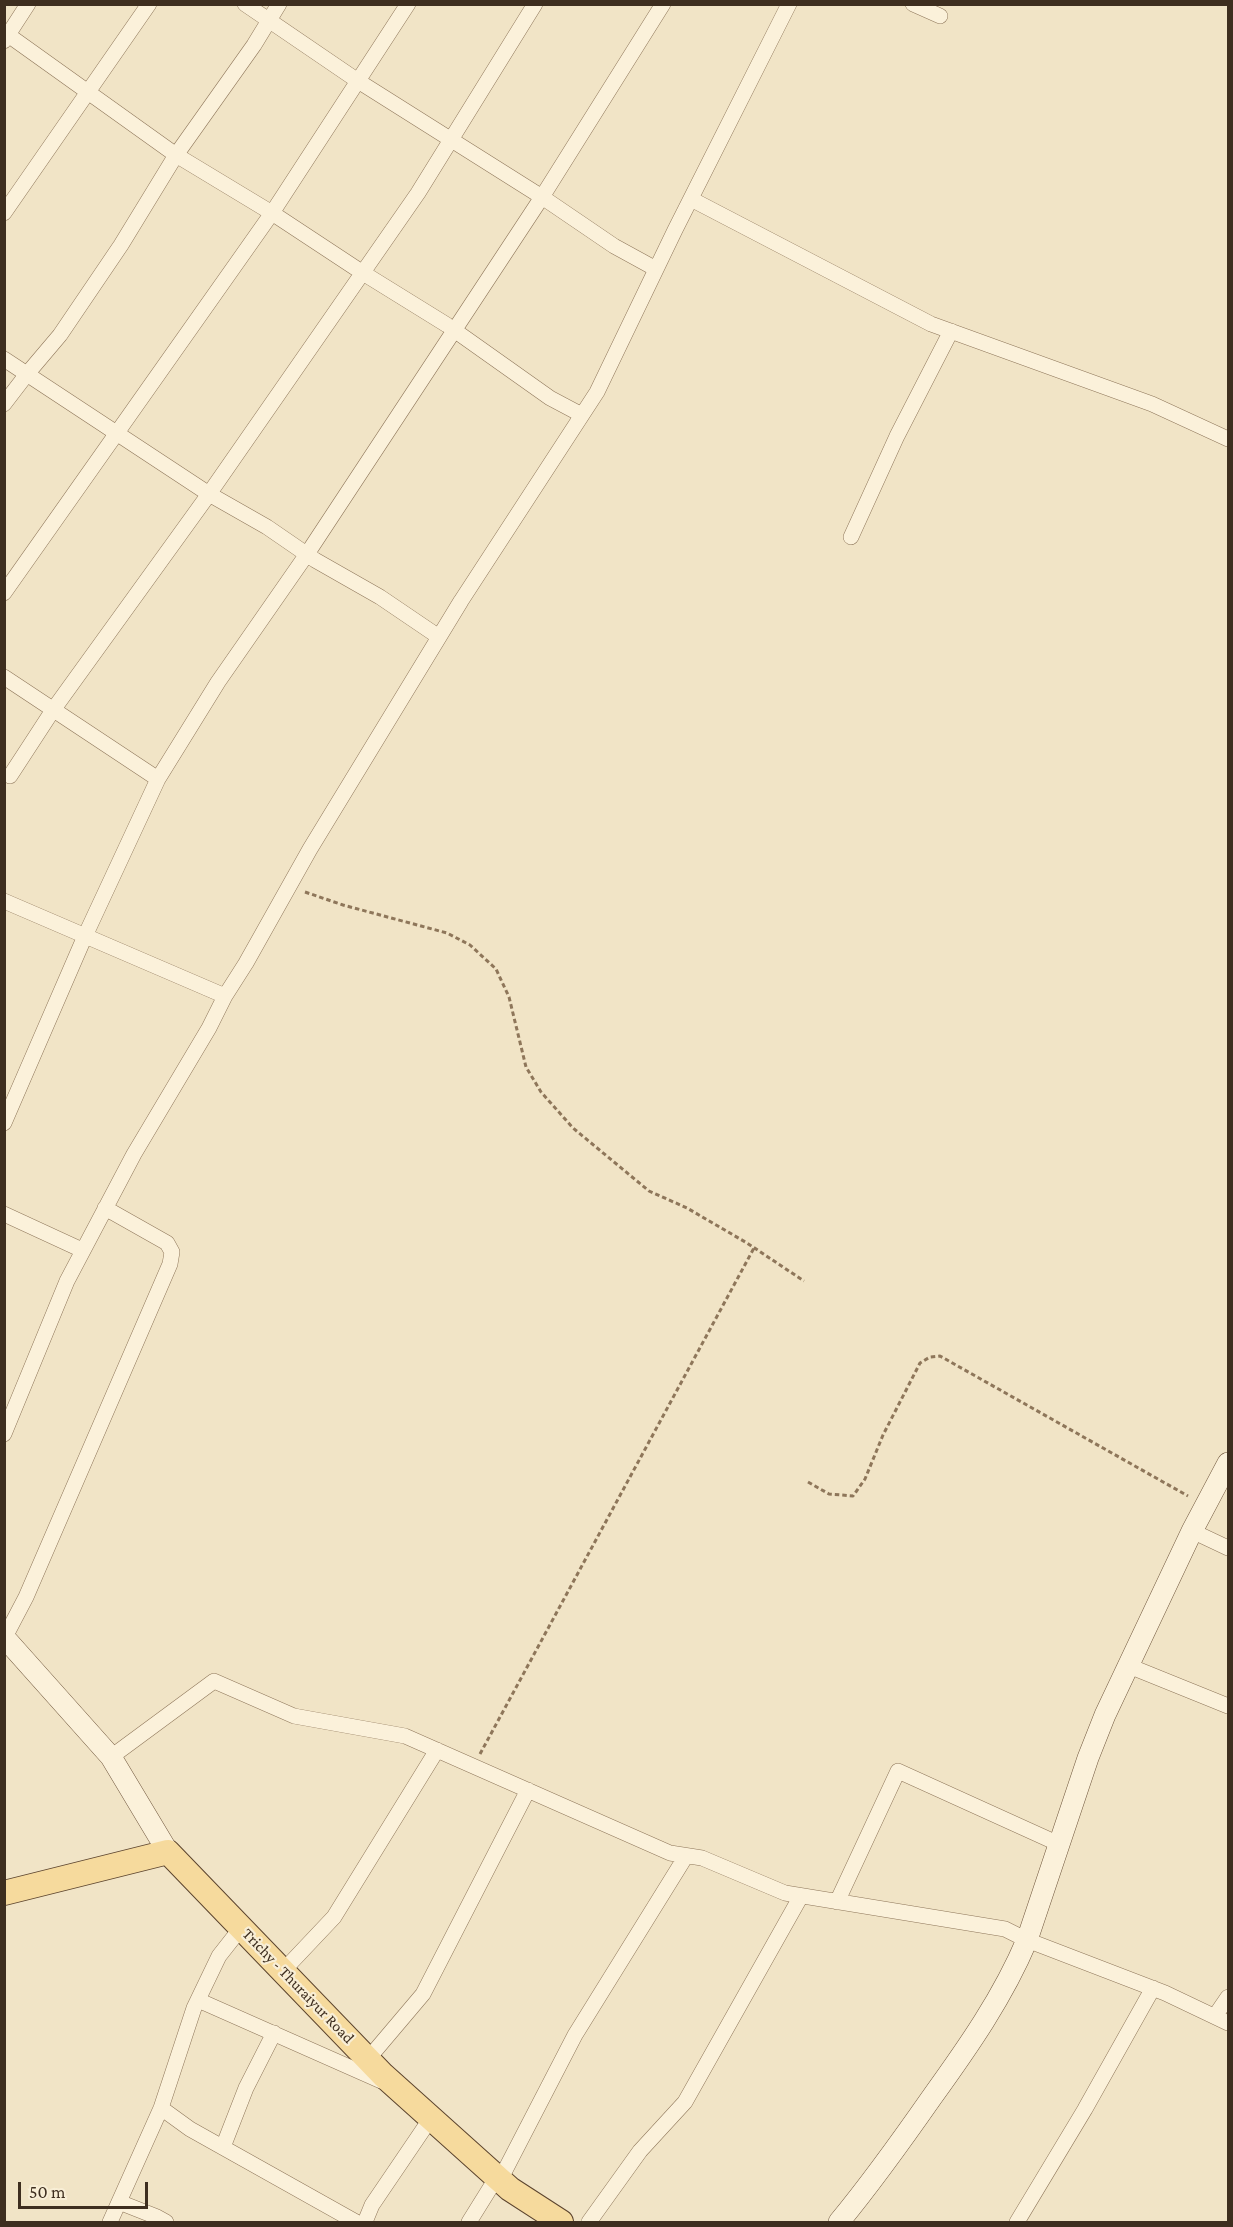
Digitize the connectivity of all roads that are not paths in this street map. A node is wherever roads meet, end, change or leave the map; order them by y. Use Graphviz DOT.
graph roads {
  1 [pos="28,4"];
  2 [pos="149,4"];
  3 [pos="245,4"];
  4 [pos="279,4"];
  5 [pos="408,4"];
  6 [pos="535,4"];
  7 [pos="663,4"];
  8 [pos="789,4"];
  9 [pos="913,4"];
  10 [pos="940,16"];
  11 [pos="269,20"];
  12 [pos="6,36"];
  13 [pos="357,81"];
  14 [pos="87,93"];
  15 [pos="452,141"];
  16 [pos="176,155"];
  17 [pos="542,197"];
  18 [pos="691,199"];
  19 [pos="4,213"];
  20 [pos="272,213"];
  21 [pos="656,269"];
  22 [pos="363,273"];
  23 [pos="454,330"];
  24 [pos="951,331"];
  25 [pos="4,359"];
  26 [pos="27,374"];
  27 [pos="4,404"];
  28 [pos="582,415"];
  29 [pos="116,432"];
  30 [pos="1228,440"];
  31 [pos="209,494"];
  32 [pos="850,537"];
  33 [pos="307,554"];
  34 [pos="4,593"];
  35 [pos="440,637"];
  36 [pos="4,677"];
  37 [pos="54,710"];
  38 [pos="10,776"];
  39 [pos="158,779"];
  40 [pos="4,901"];
  41 [pos="85,936"];
  42 [pos="225,996"];
  43 [pos="4,1123"];
  44 [pos="105,1208"];
  45 [pos="4,1214"];
  46 [pos="82,1250"];
  47 [pos="4,1434"];
  48 [pos="1228,1463"];
  49 [pos="1192,1531"];
  50 [pos="1228,1548"];
  51 [pos="5,1637"];
  52 [pos="1129,1666"];
  53 [pos="1228,1706"];
  54 [pos="437,1750"];
  55 [pos="111,1757"];
  56 [pos="528,1790"];
  57 [pos="1059,1844"];
  58 [pos="168,1852"];
  59 [pos="686,1856"];
  60 [pos="4,1893"];
  61 [pos="801,1896"];
  62 [pos="837,1902"];
  63 [pos="241,1928"];
  64 [pos="1028,1940"];
  65 [pos="283,1971"];
  66 [pos="1153,1988"];
  67 [pos="1228,1997"];
  68 [pos="198,2000"];
  69 [pos="1222,2019"];
  70 [pos="274,2033"];
  71 [pos="368,2059"];
  72 [pos="398,2088"];
  73 [pos="161,2108"];
  74 [pos="431,2118"];
  75 [pos="222,2147"];
  76 [pos="498,2179"];
  77 [pos="119,2202"];
  78 [pos="110,2223"];
  79 [pos="166,2223"];
  80 [pos="356,2223"];
  81 [pos="365,2223"];
  82 [pos="469,2223"];
  83 [pos="561,2223"];
  84 [pos="589,2223"];
  85 [pos="839,2223"];
  86 [pos="1017,2223"];
  1 -- 12 [label="street"];
  2 -- 14 [label="street"];
  3 -- 11 [label="street"];
  4 -- 11 [label="street"];
  5 -- 13 [label="street"];
  6 -- 15 [label="street"];
  7 -- 17 [label="street"];
  8 -- 18 [label="street"];
  9 -- 10 [label="street"];
  11 -- 13 [label="street"];
  11 -- 16 [label="street"];
  12 -- 14 [label="street"];
  13 -- 15 [label="street"];
  13 -- 20 [label="street"];
  14 -- 16 [label="street"];
  14 -- 19 [label="street"];
  15 -- 17 [label="street"];
  15 -- 22 [label="street"];
  16 -- 20 [label="street"];
  16 -- 26 [label="street"];
  17 -- 21 [label="street"];
  17 -- 23 [label="street"];
  18 -- 21 [label="street"];
  18 -- 24 [label="street"];
  20 -- 22 [label="street"];
  20 -- 29 [label="street"];
  21 -- 28 [label="street"];
  22 -- 23 [label="street"];
  22 -- 31 [label="street"];
  23 -- 28 [label="street"];
  23 -- 33 [label="street"];
  24 -- 30 [label="street"];
  24 -- 32 [label="street"];
  25 -- 26 [label="street"];
  26 -- 27 [label="street"];
  26 -- 29 [label="street"];
  28 -- 35 [label="street"];
  29 -- 31 [label="street"];
  29 -- 34 [label="street"];
  31 -- 33 [label="street"];
  31 -- 37 [label="street"];
  33 -- 35 [label="street"];
  33 -- 39 [label="street"];
  35 -- 42 [label="street"];
  36 -- 37 [label="street"];
  37 -- 38 [label="street"];
  37 -- 39 [label="street"];
  39 -- 41 [label="street"];
  40 -- 41 [label="street"];
  41 -- 42 [label="street"];
  41 -- 43 [label="street"];
  42 -- 44 [label="street"];
  44 -- 46 [label="street"];
  44 -- 51 [label="street"];
  45 -- 46 [label="street"];
  46 -- 47 [label="street"];
  48 -- 49 [label="main road"];
  49 -- 50 [label="street"];
  49 -- 52 [label="main road"];
  51 -- 55 [label="main road"];
  52 -- 53 [label="street"];
  52 -- 57 [label="main road"];
  54 -- 55 [label="street"];
  54 -- 56 [label="street"];
  54 -- 65 [label="street"];
  55 -- 58 [label="main road"];
  56 -- 59 [label="street"];
  56 -- 71 [label="street"];
  57 -- 62 [label="street"];
  57 -- 64 [label="main road"];
  58 -- 60 [label="main road"];
  58 -- 63 [label="main road, Trichy - Thuraiyur Road"];
  59 -- 61 [label="street"];
  59 -- 76 [label="street"];
  61 -- 62 [label="street"];
  61 -- 84 [label="street"];
  62 -- 64 [label="street"];
  63 -- 65 [label="main road, Trichy - Thuraiyur Road"];
  63 -- 68 [label="street"];
  64 -- 66 [label="street"];
  64 -- 85 [label="main road"];
  65 -- 71 [label="main road, Trichy - Thuraiyur Road"];
  66 -- 69 [label="street"];
  66 -- 86 [label="street"];
  67 -- 69 [label="street"];
  68 -- 70 [label="street"];
  68 -- 73 [label="street"];
  70 -- 72 [label="street"];
  70 -- 75 [label="street"];
  71 -- 72 [label="main road, Trichy - Thuraiyur Road"];
  72 -- 74 [label="main road, Trichy - Thuraiyur Road"];
  73 -- 75 [label="street"];
  73 -- 77 [label="street"];
  74 -- 76 [label="main road, Trichy - Thuraiyur Road"];
  74 -- 81 [label="street"];
  75 -- 80 [label="street"];
  76 -- 82 [label="street"];
  76 -- 83 [label="main road, Trichy - Thuraiyur Road"];
  77 -- 78 [label="street"];
  77 -- 79 [label="street"];
}
